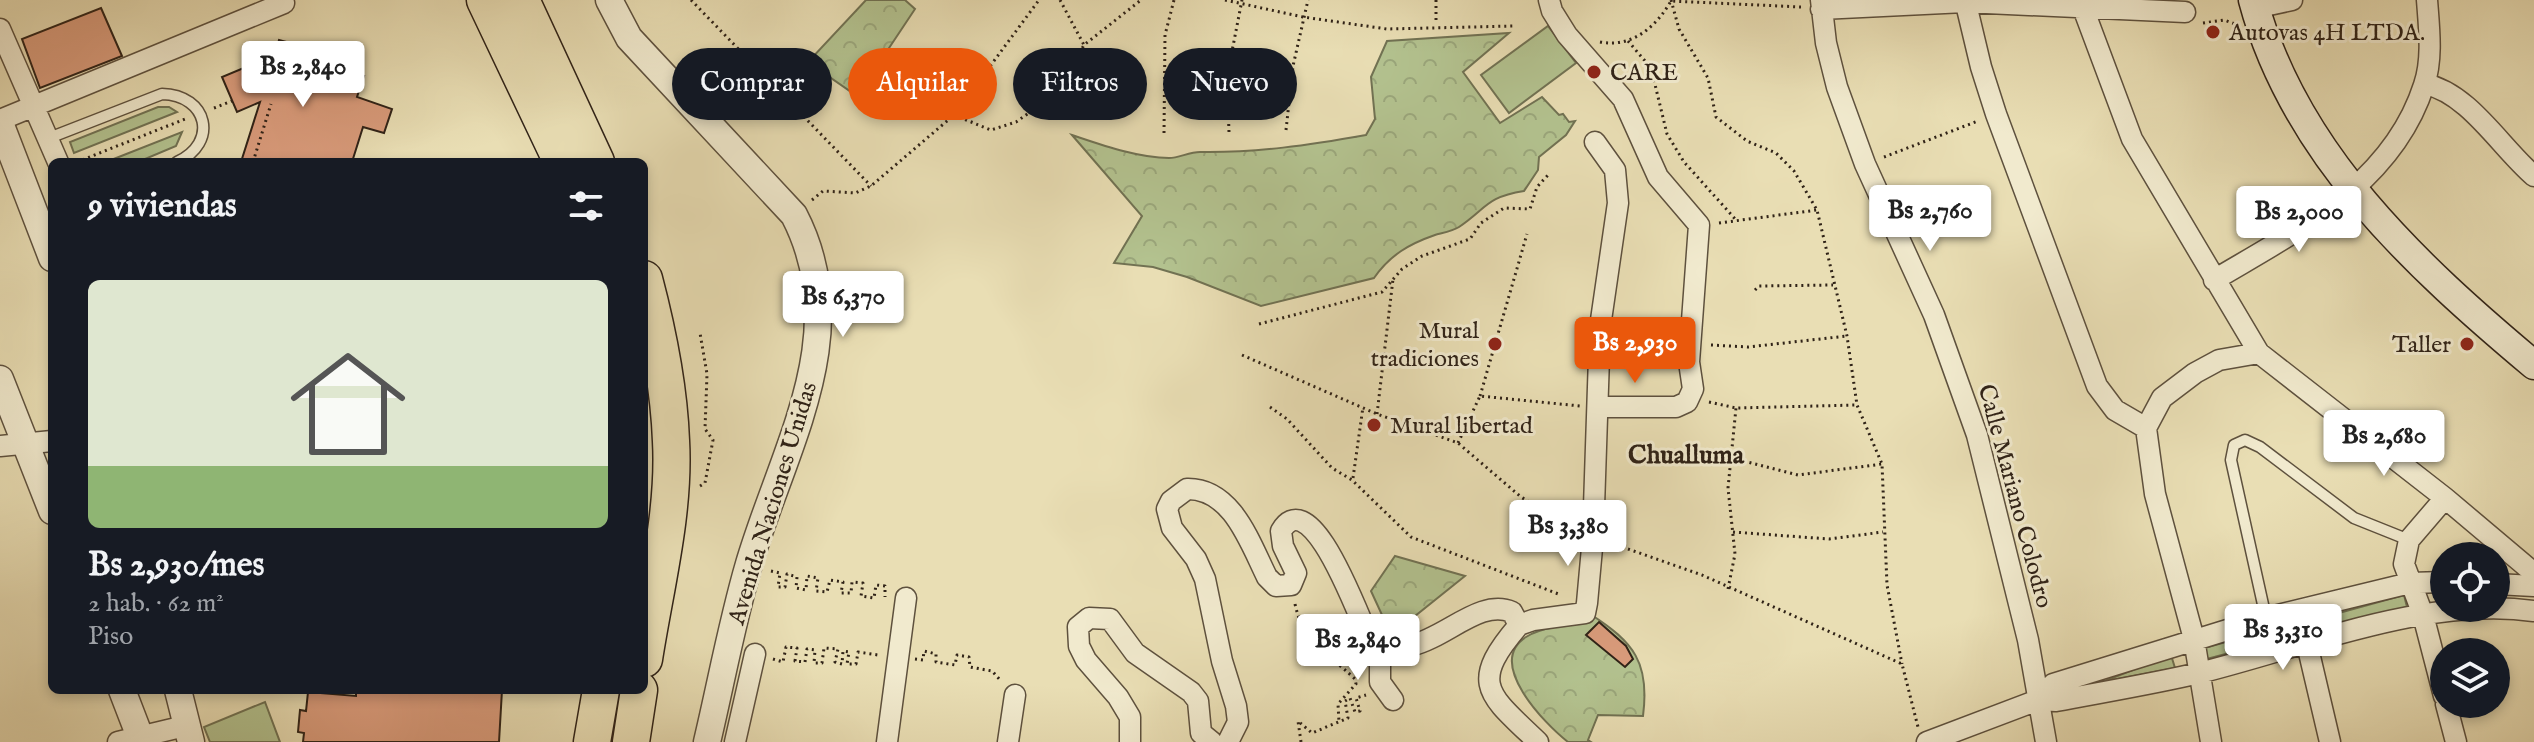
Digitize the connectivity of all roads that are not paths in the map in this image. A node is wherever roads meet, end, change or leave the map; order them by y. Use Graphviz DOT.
graph roads {
  1 [pos="485,0"];
  2 [pos="521,0"];
  3 [pos="609,0"];
  4 [pos="1549,0"];
  5 [pos="2292,0"];
  6 [pos="2427,0"];
  7 [pos="1965,1"];
  8 [pos="284,2"];
  9 [pos="2081,2"];
  10 [pos="1821,4"];
  11 [pos="2248,11"];
  12 [pos="2185,12"];
  13 [pos="0,29"];
  14 [pos="2425,84"];
  15 [pos="34,105"];
  16 [pos="0,121"];
  17 [pos="49,138"];
  18 [pos="1595,142"];
  19 [pos="56,158"];
  20 [pos="186,158"];
  21 [pos="560,158"];
  22 [pos="594,158"];
  23 [pos="2534,176"];
  24 [pos="2354,189"];
  25 [pos="48,247"];
  26 [pos="2214,280"];
  27 [pos="648,294"];
  28 [pos="2259,353"];
  29 [pos="2534,365"];
  30 [pos="0,379"];
  31 [pos="1598,407"];
  32 [pos="2146,428"];
  33 [pos="48,441"];
  34 [pos="12,444"];
  35 [pos="2445,498"];
  36 [pos="48,504"];
  37 [pos="2409,540"];
  38 [pos="2534,573"];
  39 [pos="2430,582"];
  40 [pos="2410,583"];
  41 [pos="2510,585"];
  42 [pos="2534,586"];
  43 [pos="906,598"];
  44 [pos="2534,611"];
  45 [pos="2289,612"];
  46 [pos="2423,615"];
  47 [pos="2266,618"];
  48 [pos="1519,625"];
  49 [pos="648,633"];
  50 [pos="2194,639"];
  51 [pos="2430,642"];
  52 [pos="2302,644"];
  53 [pos="1380,646"];
  54 [pos="755,654"];
  55 [pos="2198,673"];
  56 [pos="123,694"];
  57 [pos="179,694"];
  58 [pos="600,694"];
  59 [pos="638,694"];
  60 [pos="1015,695"];
  61 [pos="1393,700"];
  62 [pos="2038,700"];
  63 [pos="2450,718"];
  64 [pos="188,734"];
  65 [pos="1931,737"];
  66 [pos="134,740"];
  67 [pos="592,742"];
  68 [pos="631,742"];
  69 [pos="707,742"];
  70 [pos="735,742"];
  71 [pos="887,742"];
  72 [pos="1008,742"];
  73 [pos="1130,742"];
  74 [pos="1212,742"];
  75 [pos="1228,742"];
  76 [pos="1538,742"];
  77 [pos="2046,742"];
  78 [pos="2211,742"];
  79 [pos="2330,742"];
  80 [pos="2456,742"];
  1 -- 21 [label="highway"];
  2 -- 22 [label="highway"];
  3 -- 69 [label="street, Avenida Naciones Unidas"];
  4 -- 31 [label="street"];
  5 -- 11 [label="street"];
  6 -- 14 [label="street"];
  7 -- 9 [label="street"];
  7 -- 10 [label="street"];
  7 -- 32 [label="street"];
  8 -- 15 [label="street"];
  9 -- 12 [label="street"];
  9 -- 26 [label="street"];
  10 -- 62 [label="street, Calle Mariano Colodro"];
  11 -- 24 [label="main road"];
  13 -- 15 [label="street"];
  14 -- 23 [label="street"];
  14 -- 24 [label="street"];
  15 -- 16 [label="street"];
  15 -- 17 [label="street"];
  16 -- 25 [label="street"];
  17 -- 19 [label="street"];
  17 -- 20 [label="lane"];
  18 -- 31 [label="street"];
  24 -- 26 [label="street"];
  24 -- 29 [label="main road"];
  26 -- 28 [label="street"];
  27 -- 49 [label="highway"];
  28 -- 32 [label="street"];
  28 -- 35 [label="street"];
  30 -- 34 [label="street"];
  31 -- 48 [label="street"];
  32 -- 50 [label="street"];
  33 -- 34 [label="street"];
  34 -- 36 [label="street"];
  35 -- 37 [label="street"];
  35 -- 38 [label="street"];
  37 -- 40 [label="street"];
  37 -- 47 [label="lane"];
  39 -- 40 [label="street"];
  40 -- 45 [label="street"];
  40 -- 46 [label="street"];
  41 -- 42 [label="street"];
  43 -- 71 [label="street"];
  44 -- 46 [label="street"];
  45 -- 47 [label="street"];
  45 -- 52 [label="street"];
  46 -- 51 [label="street"];
  46 -- 52 [label="street"];
  47 -- 50 [label="street"];
  48 -- 53 [label="street"];
  48 -- 76 [label="street"];
  50 -- 55 [label="street"];
  50 -- 62 [label="street"];
  52 -- 55 [label="street"];
  52 -- 79 [label="street"];
  53 -- 61 [label="street"];
  53 -- 75 [label="street"];
  54 -- 70 [label="street"];
  55 -- 62 [label="street"];
  55 -- 78 [label="street"];
  56 -- 66 [label="street"];
  57 -- 64 [label="street"];
  58 -- 67 [label="highway"];
  59 -- 68 [label="highway"];
  60 -- 72 [label="street"];
  62 -- 65 [label="street"];
  62 -- 77 [label="street, Calle Mariano Colodro"];
  63 -- 80 [label="street"];
  64 -- 66 [label="street"];
  73 -- 74 [label="street"];
}
